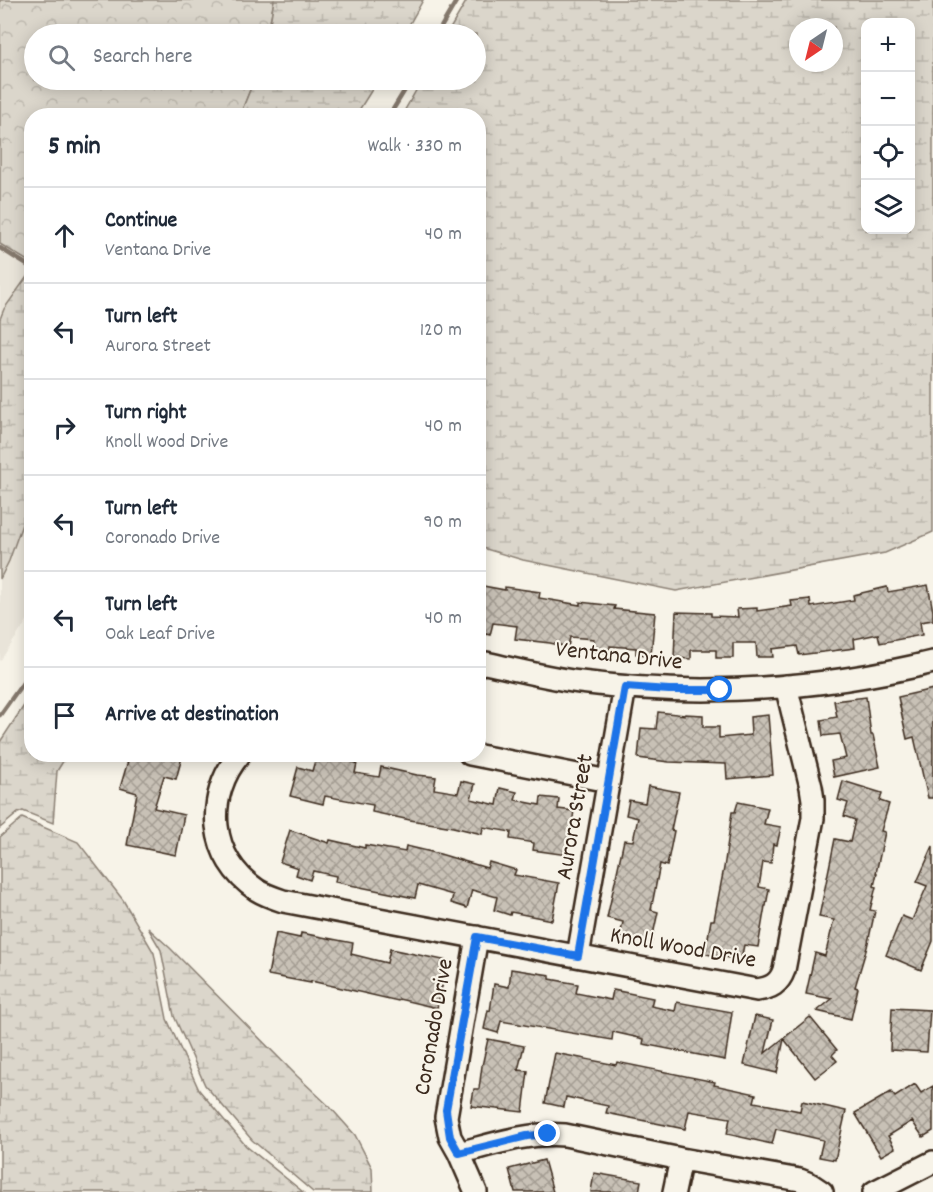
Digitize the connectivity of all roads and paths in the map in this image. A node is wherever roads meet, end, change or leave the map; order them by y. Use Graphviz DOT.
graph roads {
  1 [pos="933,662"];
  2 [pos="486,663"];
  3 [pos="786,686"];
  4 [pos="625,687"];
  5 [pos="486,757"];
  6 [pos="234,762"];
  7 [pos="608,781"];
  8 [pos="477,937"];
  9 [pos="578,956"];
  10 [pos="459,1153"];
  11 [pos="681,1159"];
  12 [pos="933,1162"];
  13 [pos="476,1192"];
  14 [pos="674,1192"];
  15 [pos="822,1192"];
  16 [pos="874,1192"];
  1 -- 3 [label="street, Ventana Drive"];
  2 -- 4 [label="street, Ventana Drive"];
  3 -- 4 [label="street, Ventana Drive"];
  3 -- 9 [label="street, Knoll Wood Drive"];
  4 -- 7 [label="street, Aurora Street"];
  5 -- 7 [label="street"];
  6 -- 8 [label="street, Knoll Wood Drive"];
  7 -- 9 [label="street, Aurora Street"];
  8 -- 9 [label="street, Knoll Wood Drive"];
  8 -- 10 [label="street, Coronado Drive"];
  10 -- 11 [label="street"];
  10 -- 13 [label="street, Coronado Drive"];
  11 -- 14 [label="street"];
  11 -- 15 [label="street"];
  12 -- 16 [label="street"];
}
